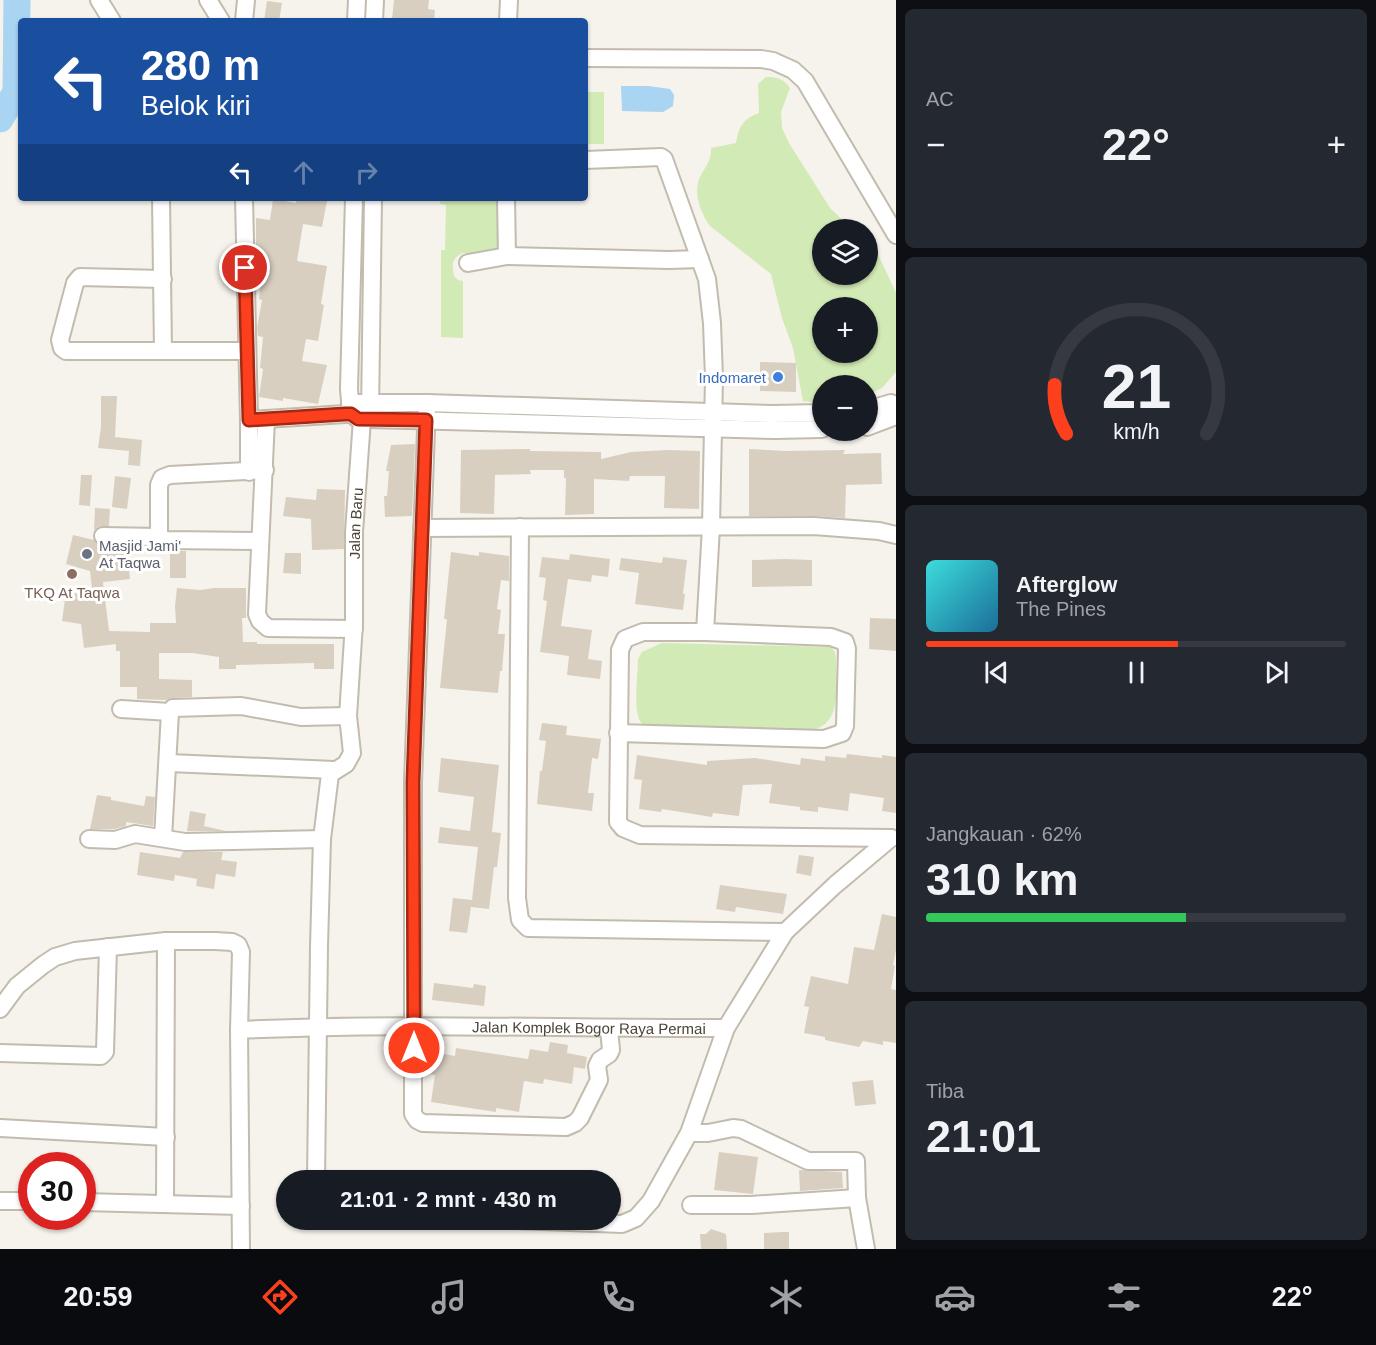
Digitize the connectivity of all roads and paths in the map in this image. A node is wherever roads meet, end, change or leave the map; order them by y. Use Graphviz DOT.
graph roads {
  1 [pos="99,0"];
  2 [pos="208,0"];
  3 [pos="246,0"];
  4 [pos="357,0"];
  5 [pos="375,0"];
  6 [pos="509,0"];
  7 [pos="110,18"];
  8 [pos="218,18"];
  9 [pos="244,18"];
  10 [pos="356,18"];
  11 [pos="374,18"];
  12 [pos="508,18"];
  13 [pos="588,58"];
  14 [pos="588,160"];
  15 [pos="161,201"];
  16 [pos="244,201"];
  17 [pos="354,201"];
  18 [pos="373,201"];
  19 [pos="506,201"];
  20 [pos="896,235"];
  21 [pos="507,256"];
  22 [pos="700,259"];
  23 [pos="468,263"];
  24 [pos="163,279"];
  25 [pos="163,351"];
  26 [pos="247,351"];
  27 [pos="895,407"];
  28 [pos="878,409"];
  29 [pos="426,411"];
  30 [pos="714,411"];
  31 [pos="358,412"];
  32 [pos="812,413"];
  33 [pos="266,419"];
  34 [pos="878,419"];
  35 [pos="249,420"];
  36 [pos="712,428"];
  37 [pos="812,429"];
  38 [pos="257,471"];
  39 [pos="520,527"];
  40 [pos="711,527"];
  41 [pos="422,528"];
  42 [pos="896,535"];
  43 [pos="103,536"];
  44 [pos="159,537"];
  45 [pos="260,541"];
  46 [pos="354,629"];
  47 [pos="705,632"];
  48 [pos="121,709"];
  49 [pos="170,712"];
  50 [pos="348,716"];
  51 [pos="618,733"];
  52 [pos="169,763"];
  53 [pos="334,770"];
  54 [pos="893,836"];
  55 [pos="163,838"];
  56 [pos="89,839"];
  57 [pos="322,839"];
  58 [pos="785,932"];
  59 [pos="166,941"];
  60 [pos="108,947"];
  61 [pos="0,1009"];
  62 [pos="414,1026"];
  63 [pos="318,1028"];
  64 [pos="726,1028"];
  65 [pos="609,1029"];
  66 [pos="239,1030"];
  67 [pos="0,1053"];
  68 [pos="0,1128"];
  69 [pos="689,1132"];
  70 [pos="166,1137"];
  71 [pos="316,1170"];
  72 [pos="857,1198"];
  73 [pos="0,1200"];
  74 [pos="18,1201"];
  75 [pos="96,1202"];
  76 [pos="165,1203"];
  77 [pos="691,1205"];
  78 [pos="241,1206"];
  79 [pos="621,1224"];
  80 [pos="241,1249"];
  81 [pos="866,1249"];
  1 -- 7 [label="street"];
  2 -- 8 [label="street"];
  3 -- 9 [label="street"];
  4 -- 10 [label="street"];
  5 -- 11 [label="street"];
  6 -- 12 [label="street"];
  13 -- 20 [label="street"];
  14 -- 22 [label="street"];
  15 -- 24 [label="street"];
  16 -- 26 [label="street"];
  17 -- 31 [label="street"];
  18 -- 31 [label="street"];
  19 -- 21 [label="street"];
  21 -- 22 [label="street"];
  21 -- 23 [label="street"];
  22 -- 30 [label="street"];
  24 -- 25 [label="street"];
  24 -- 25 [label="street"];
  25 -- 26 [label="street"];
  26 -- 35 [label="street"];
  27 -- 28 [label="street"];
  27 -- 34 [label="street"];
  29 -- 30 [label="street"];
  29 -- 31 [label="street"];
  29 -- 36 [label="street"];
  29 -- 41 [label="street"];
  30 -- 32 [label="street"];
  30 -- 36 [label="street"];
  31 -- 33 [label="street"];
  31 -- 46 [label="street, Jalan Baru"];
  33 -- 35 [label="street"];
  33 -- 38 [label="street"];
  35 -- 38 [label="street"];
  36 -- 37 [label="street"];
  36 -- 40 [label="street"];
  38 -- 44 [label="street"];
  38 -- 45 [label="street"];
  39 -- 40 [label="street"];
  39 -- 41 [label="street"];
  39 -- 58 [label="street"];
  40 -- 42 [label="street"];
  40 -- 47 [label="street"];
  41 -- 62 [label="street"];
  43 -- 44 [label="street"];
  44 -- 45 [label="street"];
  45 -- 46 [label="street"];
  46 -- 50 [label="street, Jalan Baru"];
  47 -- 51 [label="street"];
  47 -- 51 [label="street"];
  48 -- 49 [label="street"];
  49 -- 50 [label="street"];
  49 -- 52 [label="street"];
  50 -- 53 [label="street"];
  51 -- 54 [label="street"];
  52 -- 53 [label="street"];
  52 -- 55 [label="street"];
  53 -- 57 [label="street"];
  54 -- 58 [label="street"];
  55 -- 56 [label="street"];
  55 -- 57 [label="street"];
  57 -- 63 [label="street"];
  58 -- 64 [label="street"];
  59 -- 60 [label="street"];
  59 -- 66 [label="street"];
  59 -- 70 [label="street"];
  60 -- 61 [label="street"];
  60 -- 67 [label="street"];
  62 -- 63 [label="street, Jalan Komplek Bogor Raya Permai"];
  62 -- 65 [label="street, Jalan Komplek Bogor Raya Permai"];
  62 -- 65 [label="street"];
  63 -- 66 [label="street, Jalan Komplek Bogor Raya Permai"];
  63 -- 71 [label="street"];
  64 -- 65 [label="street, Jalan Komplek Bogor Raya Permai"];
  64 -- 69 [label="street"];
  66 -- 78 [label="street"];
  68 -- 70 [label="street"];
  69 -- 72 [label="street"];
  69 -- 79 [label="street"];
  70 -- 76 [label="street"];
  72 -- 77 [label="street"];
  72 -- 81 [label="street"];
  73 -- 74 [label="street"];
  75 -- 76 [label="street"];
  76 -- 78 [label="street"];
  78 -- 80 [label="street"];
}
